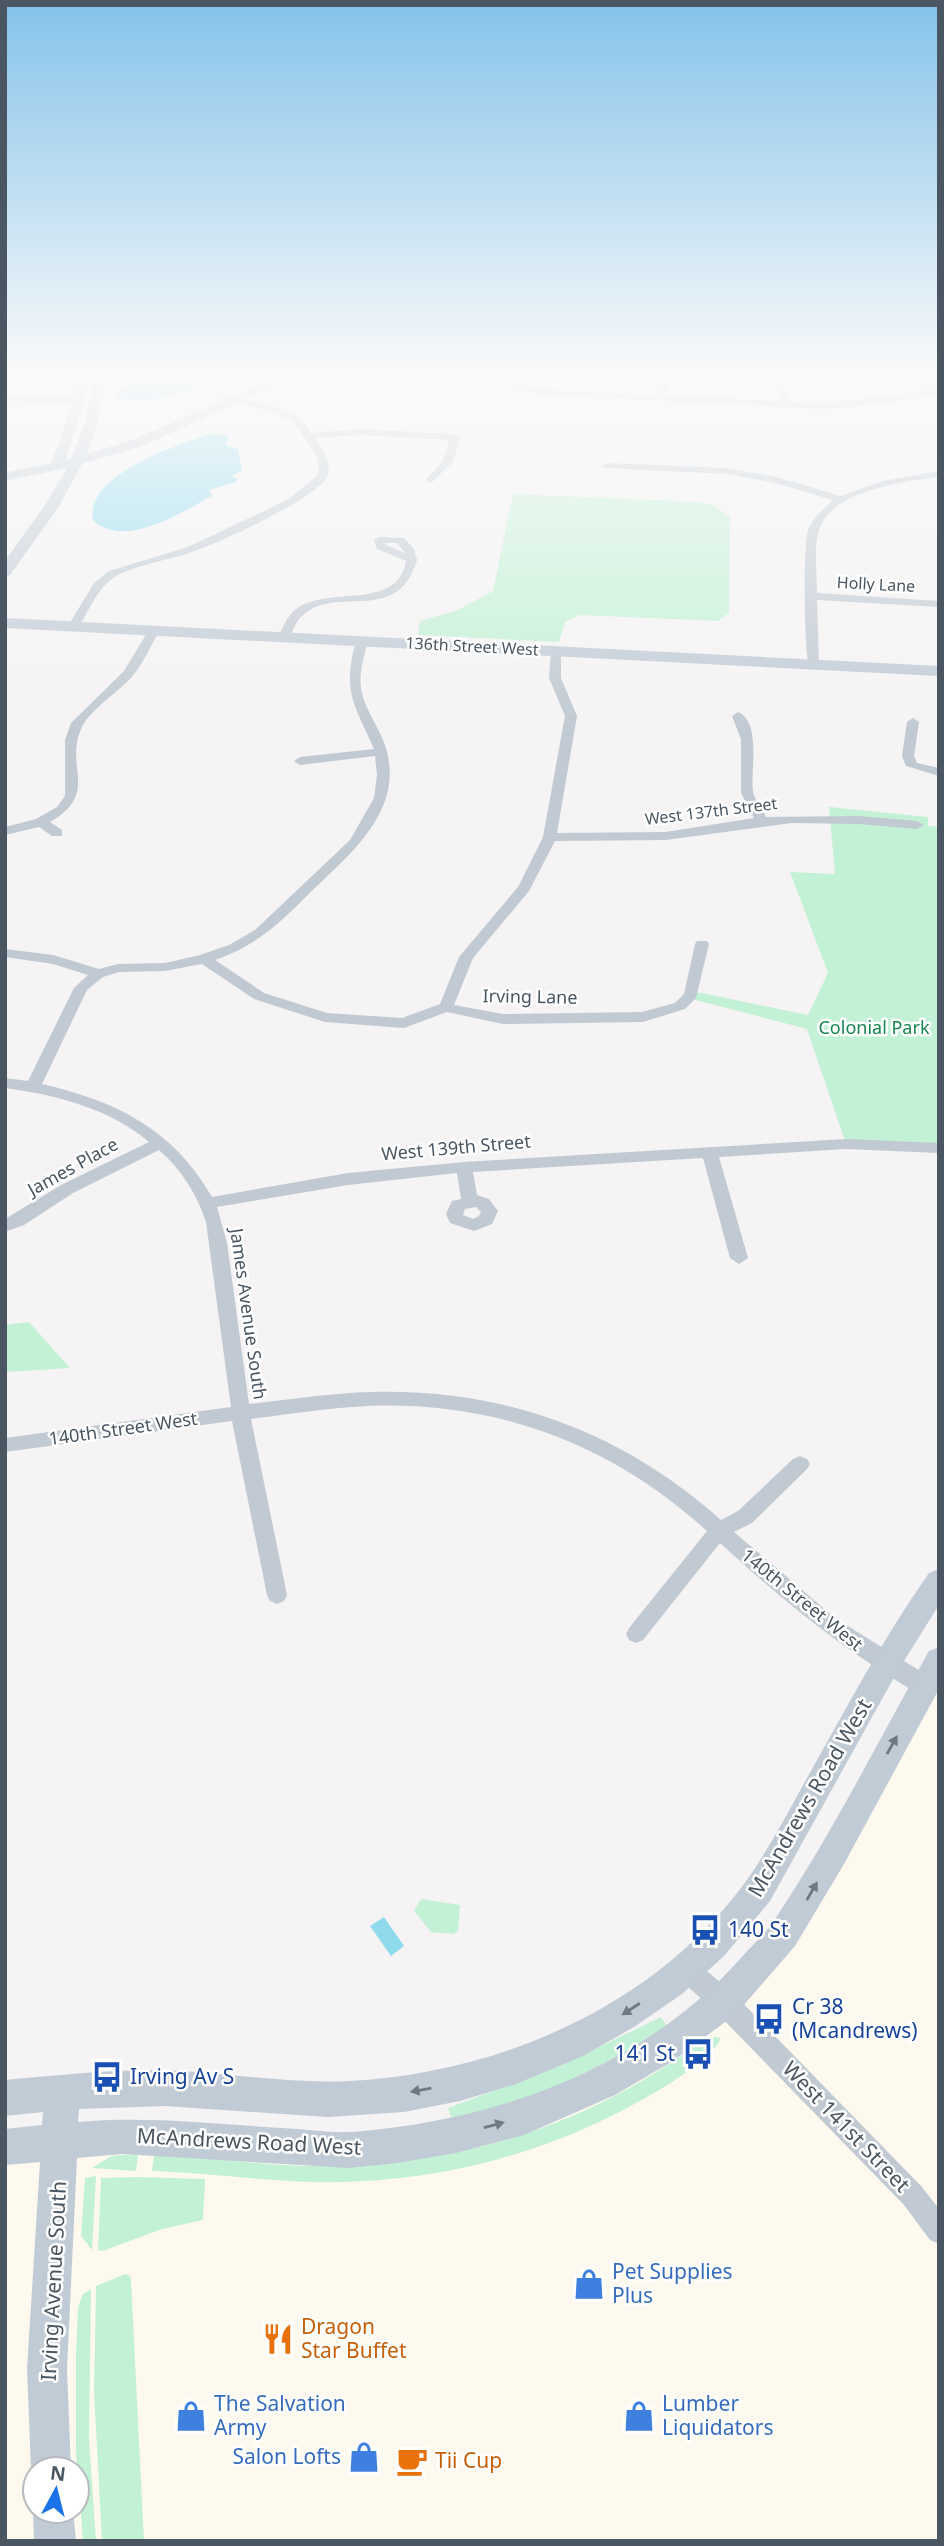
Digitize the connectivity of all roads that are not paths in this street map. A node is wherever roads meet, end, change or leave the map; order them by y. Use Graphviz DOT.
graph roads {
  1 [pos="60,493"];
  2 [pos="305,493"];
  3 [pos="819,493"];
  4 [pos="858,493"];
  5 [pos="842,500"];
  6 [pos="412,560"];
  7 [pos="5,572"];
  8 [pos="810,596"];
  9 [pos="939,604"];
  10 [pos="5,623"];
  11 [pos="74,626"];
  12 [pos="154,630"];
  13 [pos="284,637"];
  14 [pos="362,640"];
  15 [pos="555,651"];
  16 [pos="813,665"];
  17 [pos="939,671"];
  18 [pos="738,716"];
  19 [pos="913,722"];
  20 [pos="381,752"];
  21 [pos="300,761"];
  22 [pos="939,772"];
  23 [pos="762,821"];
  24 [pos="41,822"];
  25 [pos="917,825"];
  26 [pos="5,831"];
  27 [pos="57,833"];
  28 [pos="550,837"];
  29 [pos="702,944"];
  30 [pos="5,953"];
  31 [pos="204,960"];
  32 [pos="98,974"];
  33 [pos="446,1007"];
  34 [pos="5,1083"];
  35 [pos="34,1086"];
  36 [pos="160,1143"];
  37 [pos="939,1148"];
  38 [pos="710,1153"];
  39 [pos="464,1167"];
  40 [pos="470,1201"];
  41 [pos="208,1203"];
  42 [pos="5,1226"];
  43 [pos="739,1258"];
  44 [pos="240,1412"];
  45 [pos="5,1445"];
  46 [pos="800,1464"];
  47 [pos="718,1531"];
  48 [pos="939,1580"];
  49 [pos="277,1595"];
  50 [pos="636,1634"];
  51 [pos="887,1665"];
  52 [pos="932,1673"];
  53 [pos="686,1969"];
  54 [pos="724,2002"];
  55 [pos="62,2092"];
  56 [pos="5,2098"];
  57 [pos="61,2142"];
  58 [pos="5,2147"];
  59 [pos="939,2231"];
  60 [pos="50,2455"];
  1 -- 7 [label="main road"];
  2 -- 11 [label="street"];
  3 -- 5 [label="street"];
  4 -- 5 [label="street"];
  5 -- 8 [label="street"];
  6 -- 13 [label="street"];
  8 -- 9 [label="street, Holly Lane"];
  8 -- 16 [label="street"];
  10 -- 11 [label="main road, 136th Street West"];
  11 -- 12 [label="main road, 136th Street West"];
  12 -- 13 [label="main road, 136th Street West"];
  12 -- 24 [label="street"];
  13 -- 14 [label="main road, 136th Street West"];
  14 -- 15 [label="main road, 136th Street West"];
  14 -- 20 [label="street"];
  15 -- 16 [label="main road, 136th Street West"];
  15 -- 28 [label="street"];
  16 -- 17 [label="main road, 136th Street West"];
  18 -- 23 [label="street"];
  19 -- 22 [label="street"];
  20 -- 21 [label="street"];
  20 -- 31 [label="street"];
  23 -- 25 [label="street, West 137th Street"];
  23 -- 28 [label="street, West 137th Street"];
  24 -- 26 [label="street"];
  24 -- 27 [label="street"];
  28 -- 33 [label="street"];
  29 -- 33 [label="street, Irving Lane"];
  30 -- 32 [label="street"];
  31 -- 32 [label="street"];
  31 -- 33 [label="street"];
  32 -- 35 [label="street"];
  34 -- 35 [label="street, James Avenue South"];
  35 -- 36 [label="street, James Avenue South"];
  36 -- 41 [label="street, James Avenue South"];
  36 -- 42 [label="street, James Place"];
  37 -- 38 [label="street, West 139th Street"];
  38 -- 39 [label="street, West 139th Street"];
  38 -- 43 [label="street"];
  39 -- 40 [label="street"];
  39 -- 41 [label="street, West 139th Street"];
  41 -- 44 [label="street, James Avenue South"];
  44 -- 45 [label="street, 140th Street West"];
  44 -- 47 [label="street, 140th Street West"];
  44 -- 49 [label="street"];
  46 -- 47 [label="street"];
  47 -- 50 [label="street"];
  47 -- 51 [label="street, 140th Street West"];
  48 -- 51 [label="main road, McAndrews Road West"];
  51 -- 52 [label="street, 140th Street West"];
  51 -- 53 [label="main road, McAndrews Road West"];
  54 -- 52 [label="main road, McAndrews Road West, one-way"];
  53 -- 54 [label="street, West 141st Street"];
  53 -- 55 [label="main road, McAndrews Road West, one-way"];
  57 -- 54 [label="main road, McAndrews Road West, one-way"];
  54 -- 59 [label="street, West 141st Street"];
  55 -- 56 [label="main road, McAndrews Road West"];
  55 -- 57 [label="main road, Irving Avenue South"];
  57 -- 58 [label="main road, McAndrews Road West"];
  57 -- 60 [label="main road, Irving Avenue South"];
}
